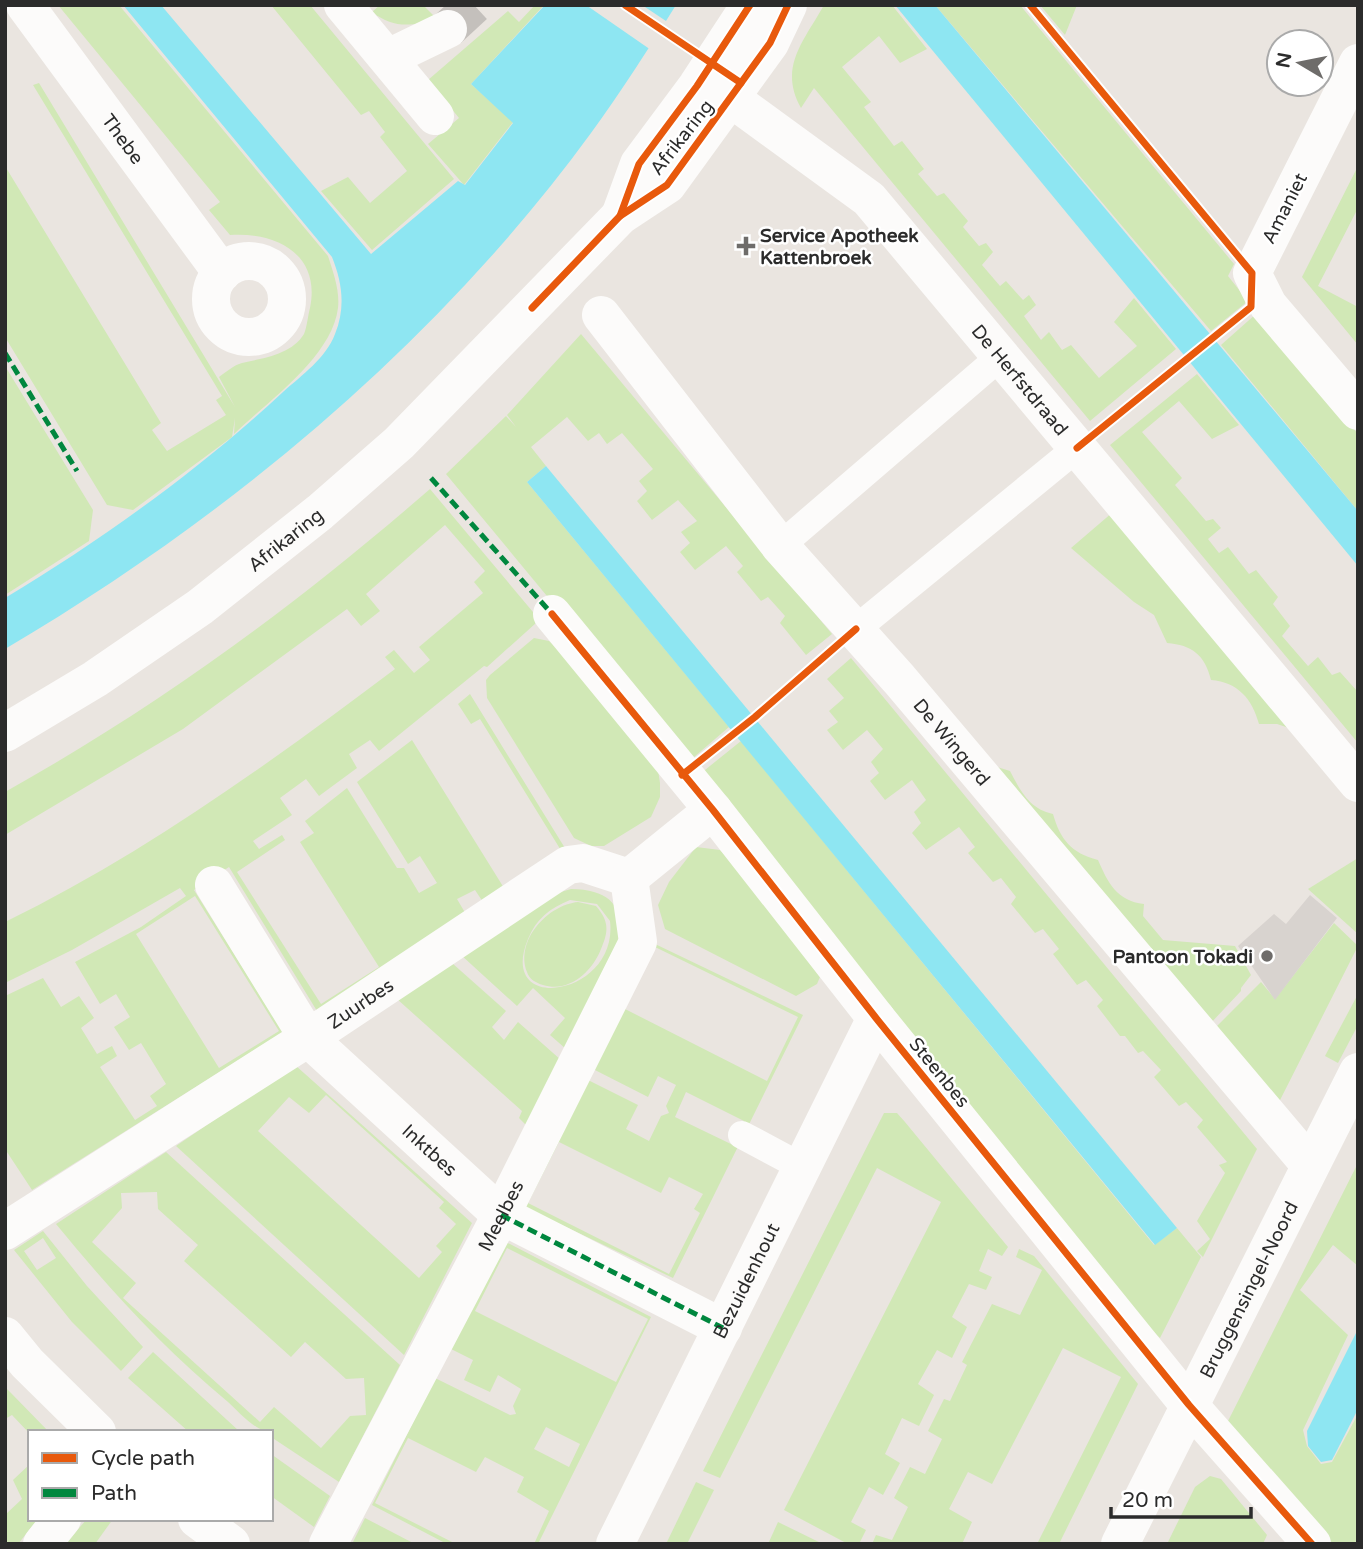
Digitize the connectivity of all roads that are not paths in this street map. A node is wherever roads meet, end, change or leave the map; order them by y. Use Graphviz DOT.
graph roads {
  1 [pos="343,5"];
  2 [pos="750,5"];
  3 [pos="788,5"];
  4 [pos="20,15"];
  5 [pos="448,29"];
  6 [pos="388,58"];
  7 [pos="1358,62"];
  8 [pos="716,89"];
  9 [pos="435,116"];
  10 [pos="222,273"];
  11 [pos="601,315"];
  12 [pos="1001,356"];
  13 [pos="1358,411"];
  14 [pos="1077,448"];
  15 [pos="780,546"];
  16 [pos="552,614"];
  17 [pos="856,629"];
  18 [pos="5,733"];
  19 [pos="1358,783"];
  20 [pos="713,810"];
  21 [pos="629,878"];
  22 [pos="214,886"];
  23 [pos="876,1018"];
  24 [pos="308,1038"];
  25 [pos="1358,1072"];
  26 [pos="742,1135"];
  27 [pos="1310,1165"];
  28 [pos="802,1167"];
  29 [pos="501,1215"];
  30 [pos="5,1231"];
  31 [pos="723,1328"];
  32 [pos="5,1336"];
  33 [pos="1189,1405"];
  34 [pos="95,1430"];
  35 [pos="60,1521"];
  36 [pos="200,1521"];
  37 [pos="41,1544"];
  38 [pos="232,1544"];
  39 [pos="328,1544"];
  40 [pos="615,1544"];
  41 [pos="1120,1544"];
  42 [pos="1312,1544"];
  1 -- 6 [label="street"];
  2 -- 8 [label="street"];
  3 -- 8 [label="street"];
  4 -- 10 [label="street, Thebe"];
  5 -- 6 [label="street"];
  6 -- 9 [label="street"];
  7 -- 13 [label="street, Amaniet"];
  8 -- 12 [label="street, De Herfstdraad"];
  8 -- 18 [label="street, Afrikaring"];
  11 -- 15 [label="street, De Wingerd"];
  12 -- 14 [label="street, De Herfstdraad"];
  12 -- 15 [label="lane"];
  14 -- 17 [label="lane"];
  14 -- 19 [label="street, De Herfstdraad"];
  15 -- 17 [label="street, De Wingerd"];
  16 -- 20 [label="street, Steenbes"];
  17 -- 27 [label="street, De Wingerd"];
  20 -- 21 [label="street"];
  20 -- 23 [label="street, Steenbes"];
  21 -- 24 [label="street, Zuurbes"];
  21 -- 29 [label="street, Meelbes"];
  22 -- 24 [label="street, Inktbes"];
  23 -- 28 [label="street, Bezuidenhout"];
  23 -- 33 [label="street, Steenbes"];
  24 -- 29 [label="street, Inktbes"];
  24 -- 30 [label="street, Zuurbes"];
  25 -- 27 [label="street, Bruggensingel-Noord"];
  26 -- 28 [label="lane"];
  27 -- 33 [label="street, Bruggensingel-Noord"];
  28 -- 31 [label="street, Bezuidenhout"];
  29 -- 31 [label="street, Inktbes"];
  29 -- 39 [label="street, Meelbes"];
  31 -- 40 [label="street, Bezuidenhout"];
  32 -- 34 [label="street"];
  33 -- 41 [label="street, Bruggensingel-Noord"];
  33 -- 42 [label="street, Steenbes"];
  35 -- 37 [label="street"];
  36 -- 38 [label="street"];
}
